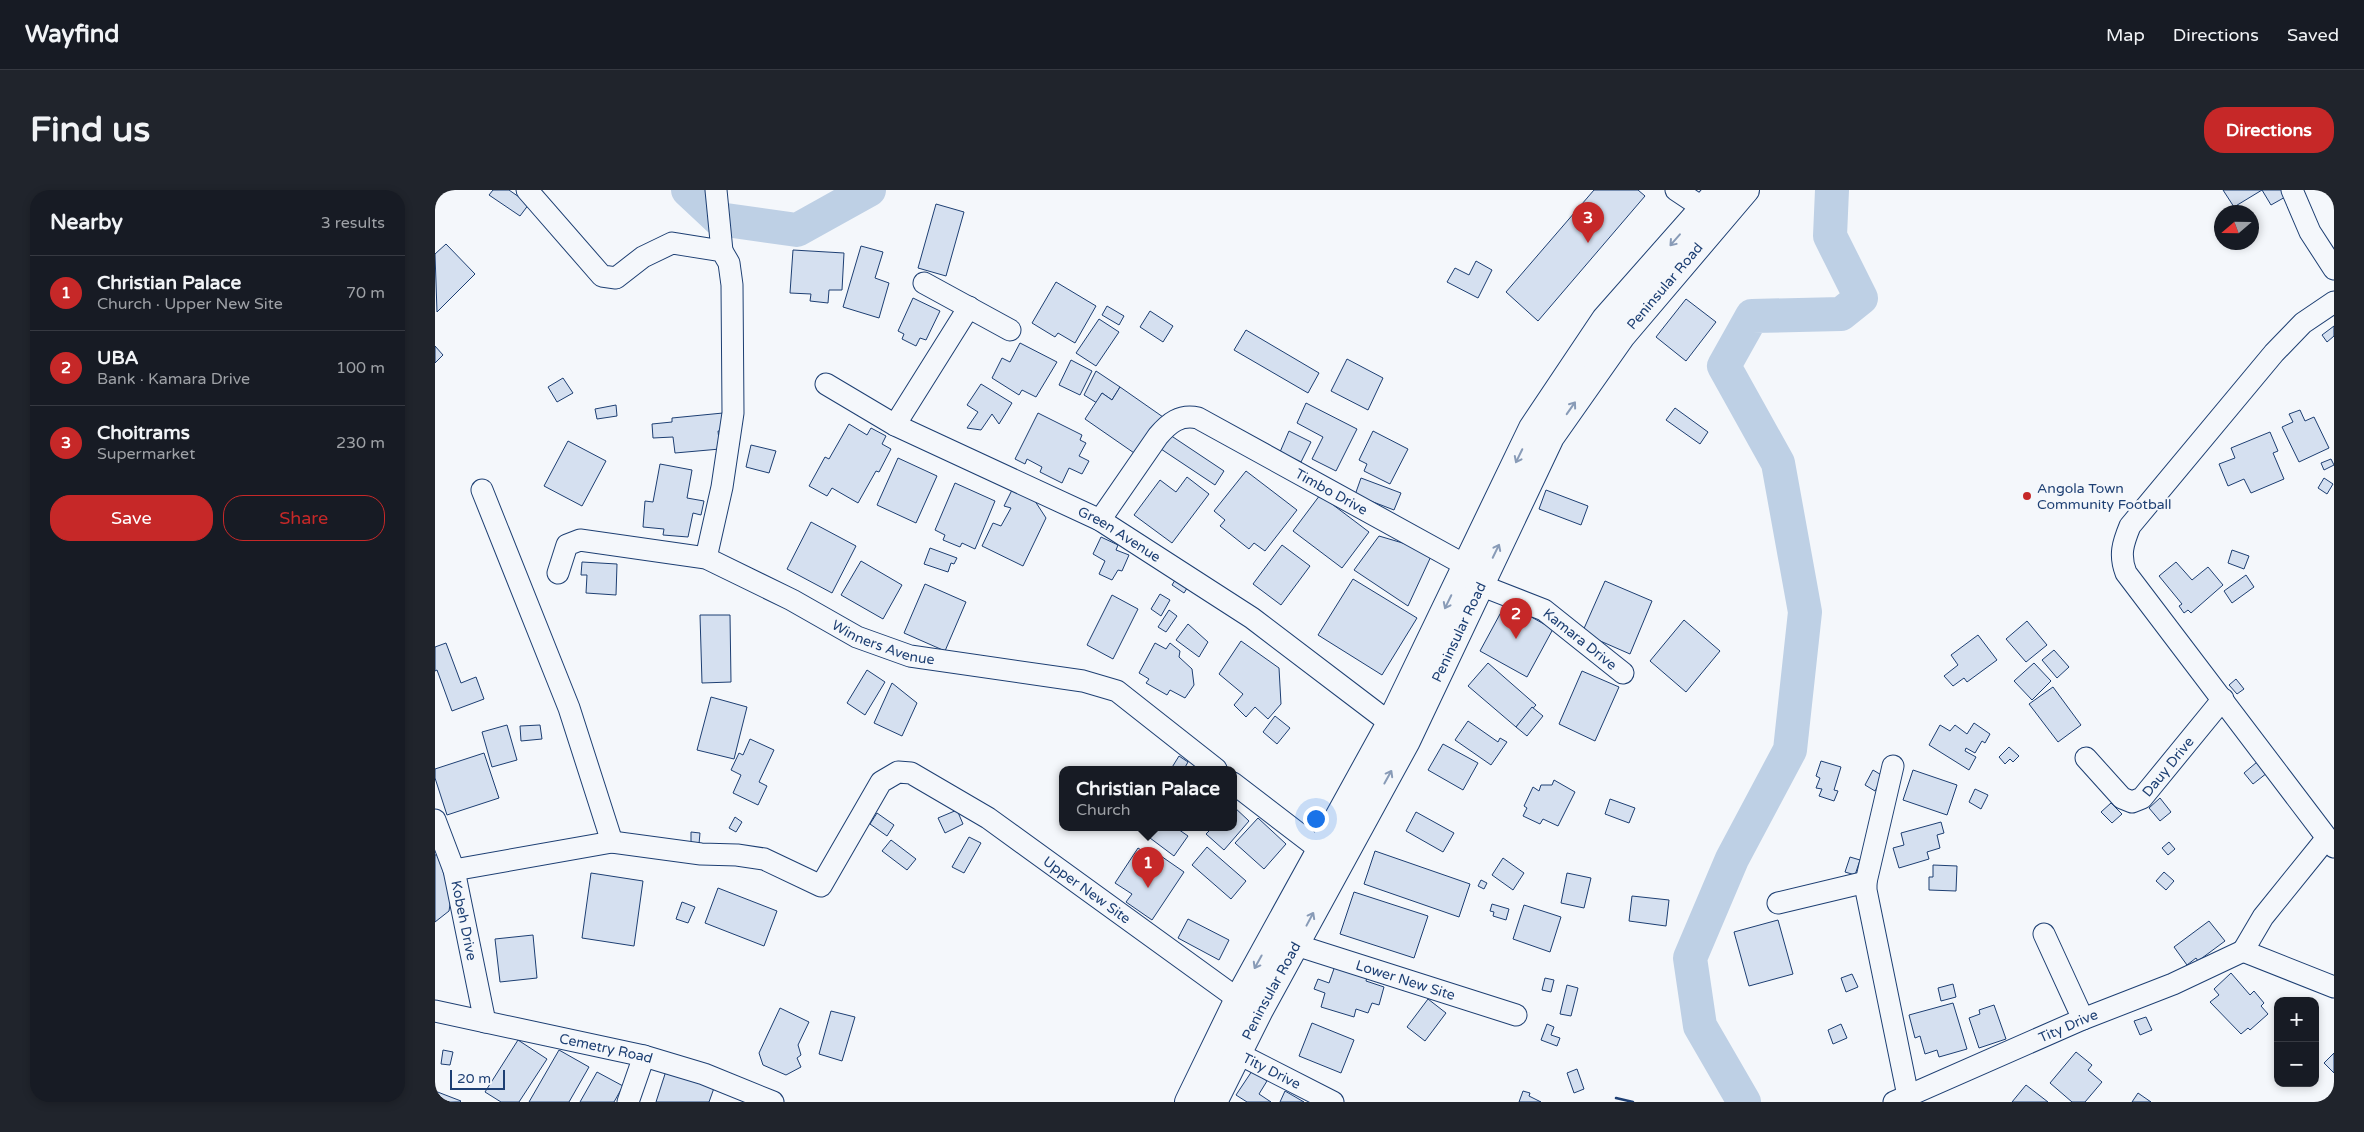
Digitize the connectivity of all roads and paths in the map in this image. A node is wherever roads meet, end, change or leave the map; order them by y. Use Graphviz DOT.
graph roads {
  1 [pos="527,190"];
  2 [pos="1676,190"];
  3 [pos="1747,190"];
  4 [pos="2292,190"];
  5 [pos="717,196"];
  6 [pos="1711,199"];
  7 [pos="722,243"];
  8 [pos="2334,269"];
  9 [pos="924,283"];
  10 [pos="2334,302"];
  11 [pos="969,308"];
  12 [pos="1010,330"];
  13 [pos="826,384"];
  14 [pos="895,425"];
  15 [pos="482,490"];
  16 [pos="1100,520"];
  17 [pos="706,558"];
  18 [pos="558,572"];
  19 [pos="1473,575"];
  20 [pos="1623,673"];
  21 [pos="2223,699"];
  22 [pos="1389,723"];
  23 [pos="2087,758"];
  24 [pos="1213,766"];
  25 [pos="1893,766"];
  26 [pos="1237,786"];
  27 [pos="435,820"];
  28 [pos="612,842"];
  29 [pos="2330,843"];
  30 [pos="1329,858"];
  31 [pos="454,870"];
  32 [pos="1865,882"];
  33 [pos="1778,903"];
  34 [pos="2045,934"];
  35 [pos="1296,945"];
  36 [pos="2243,951"];
  37 [pos="2334,986"];
  38 [pos="1249,1004"];
  39 [pos="435,1011"];
  40 [pos="1516,1015"];
  41 [pos="2083,1019"];
  42 [pos="485,1022"];
  43 [pos="1237,1053"];
  44 [pos="645,1056"];
  45 [pos="1901,1099"];
  46 [pos="628,1102"];
  47 [pos="773,1102"];
  48 [pos="1188,1102"];
  49 [pos="1214,1102"];
  50 [pos="1333,1102"];
  1 -- 7 [label="street"];
  2 -- 6 [label="street"];
  19 -- 3 [label="main road, Peninsular Road, one-way"];
  4 -- 8 [label="street"];
  5 -- 7 [label="street"];
  6 -- 19 [label="main road, Peninsular Road, one-way"];
  7 -- 17 [label="street"];
  9 -- 11 [label="street"];
  10 -- 21 [label="street"];
  11 -- 12 [label="street"];
  11 -- 14 [label="street"];
  13 -- 14 [label="street, Green Avenue"];
  14 -- 16 [label="street, Green Avenue"];
  15 -- 28 [label="street"];
  16 -- 19 [label="street, Timbo Drive"];
  16 -- 22 [label="street, Green Avenue"];
  17 -- 18 [label="street, Winners Avenue"];
  17 -- 24 [label="street, Winners Avenue"];
  19 -- 20 [label="street, Kamara Drive"];
  19 -- 22 [label="main road, Peninsular Road, one-way"];
  30 -- 19 [label="main road, Peninsular Road, one-way"];
  21 -- 23 [label="street, Dauy Drive"];
  21 -- 29 [label="street"];
  22 -- 30 [label="main road, Peninsular Road"];
  25 -- 32 [label="street"];
  26 -- 30 [label="street"];
  27 -- 31 [label="street, Kobeh Drive"];
  28 -- 31 [label="street"];
  28 -- 38 [label="street, Upper New Site"];
  29 -- 36 [label="street"];
  35 -- 30 [label="main road, Peninsular Road, one-way"];
  30 -- 38 [label="main road, Peninsular Road, one-way"];
  31 -- 42 [label="street, Kobeh Drive"];
  32 -- 33 [label="street"];
  32 -- 45 [label="street"];
  34 -- 41 [label="street"];
  35 -- 38 [label="main road, Peninsular Road"];
  35 -- 40 [label="street, Lower New Site"];
  36 -- 37 [label="street"];
  36 -- 41 [label="street, Tity Drive"];
  38 -- 43 [label="main road, Peninsular Road"];
  38 -- 48 [label="main road, Peninsular Road"];
  39 -- 42 [label="street, Cemetry Road"];
  41 -- 45 [label="street, Tity Drive"];
  42 -- 44 [label="street, Cemetry Road"];
  43 -- 49 [label="main road, Peninsular Road"];
  43 -- 50 [label="street, Tity Drive"];
  44 -- 46 [label="street"];
  44 -- 47 [label="street, Cemetry Road"];
}
